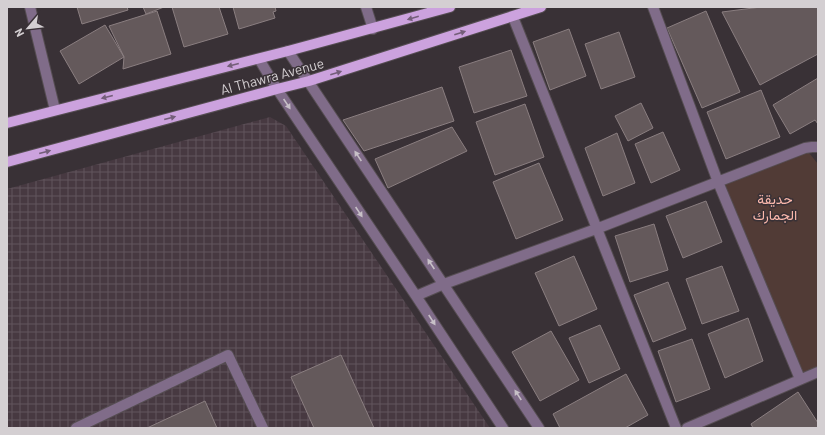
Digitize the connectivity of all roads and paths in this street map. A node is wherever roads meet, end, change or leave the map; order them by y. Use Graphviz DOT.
graph roads {
  1 [pos="30,7"];
  2 [pos="366,7"];
  3 [pos="450,7"];
  4 [pos="541,7"];
  5 [pos="653,7"];
  6 [pos="513,17"];
  7 [pos="373,29"];
  8 [pos="288,51"];
  9 [pos="259,59"];
  10 [pos="308,81"];
  11 [pos="277,88"];
  12 [pos="55,110"];
  13 [pos="7,123"];
  14 [pos="818,147"];
  15 [pos="7,162"];
  16 [pos="718,182"];
  17 [pos="596,229"];
  18 [pos="444,284"];
  19 [pos="416,296"];
  20 [pos="818,372"];
  21 [pos="800,379"];
  22 [pos="76,428"];
  23 [pos="263,428"];
  24 [pos="503,428"];
  25 [pos="539,428"];
  26 [pos="676,428"];
  27 [pos="686,428"];
  1 -- 12 [label="street"];
  2 -- 7 [label="street"];
  3 -- 7 [label="main road, Al Thawra Avenue, one-way"];
  4 -- 6 [label="main road, Al Thawra Avenue"];
  5 -- 16 [label="street"];
  10 -- 6 [label="main road, Al Thawra Avenue, one-way"];
  6 -- 17 [label="street"];
  7 -- 8 [label="main road, Al Thawra Avenue"];
  8 -- 9 [label="main road, Al Thawra Avenue"];
  8 -- 10 [label="street"];
  9 -- 11 [label="street"];
  9 -- 12 [label="main road, Al Thawra Avenue, one-way"];
  10 -- 11 [label="main road, Al Thawra Avenue"];
  18 -- 10 [label="street, one-way"];
  15 -- 11 [label="main road, Al Thawra Avenue, one-way"];
  11 -- 19 [label="street, one-way"];
  12 -- 13 [label="main road, Al Thawra Avenue"];
  14 -- 16 [label="street"];
  16 -- 17 [label="street"];
  16 -- 21 [label="street"];
  17 -- 18 [label="street"];
  17 -- 26 [label="street"];
  18 -- 19 [label="street"];
  25 -- 18 [label="street, one-way"];
  19 -- 24 [label="street, one-way"];
  20 -- 21 [label="street"];
  21 -- 27 [label="street"];
  22 -- 23 [label="street"];
}
